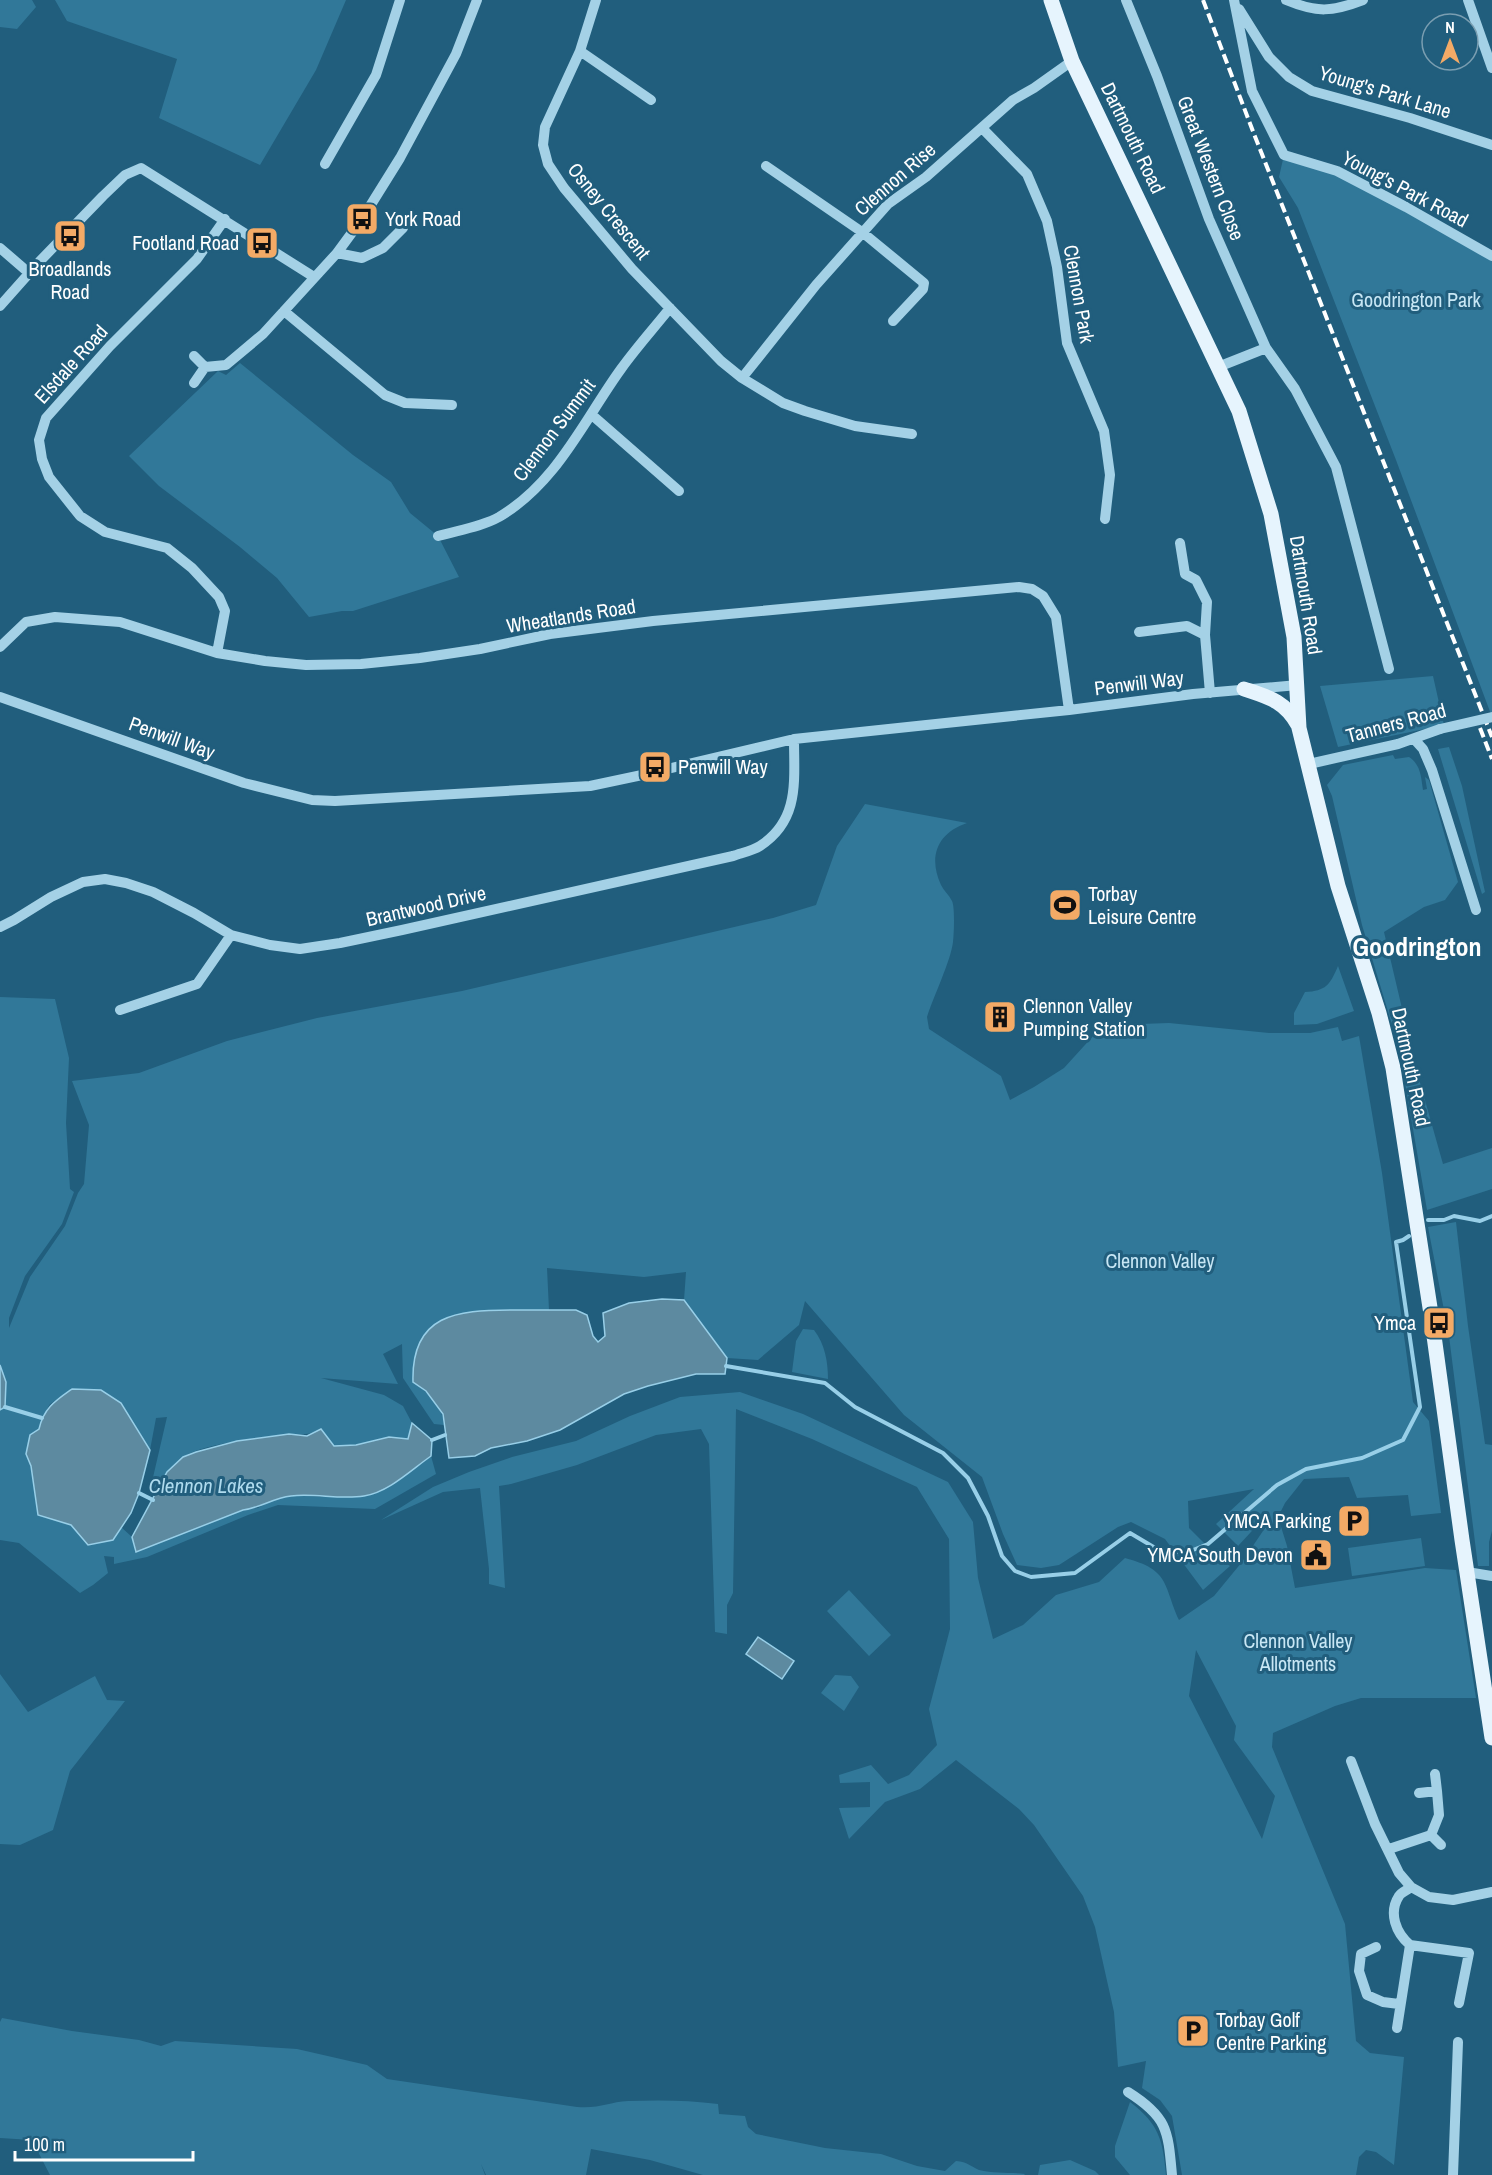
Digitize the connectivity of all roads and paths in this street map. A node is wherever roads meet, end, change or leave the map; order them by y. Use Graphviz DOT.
graph roads {
  1 [pos="400,0"];
  2 [pos="477,0"];
  3 [pos="596,0"];
  4 [pos="1051,0"];
  5 [pos="1126,0"];
  6 [pos="1286,0"];
  7 [pos="1363,0"];
  8 [pos="1468,0"];
  9 [pos="1234,1"];
  10 [pos="580,51"];
  11 [pos="1072,61"];
  12 [pos="1492,68"];
  13 [pos="651,100"];
  14 [pos="982,128"];
  15 [pos="1492,144"];
  16 [pos="325,164"];
  17 [pos="766,166"];
  18 [pos="225,219"];
  19 [pos="404,228"];
  20 [pos="862,232"];
  21 [pos="0,248"];
  22 [pos="337,253"];
  23 [pos="1492,256"];
  24 [pos="29,273"];
  25 [pos="314,277"];
  26 [pos="0,306"];
  27 [pos="670,308"];
  28 [pos="284,311"];
  29 [pos="893,321"];
  30 [pos="1266,348"];
  31 [pos="194,356"];
  32 [pos="205,367"];
  33 [pos="1218,367"];
  34 [pos="742,378"];
  35 [pos="194,383"];
  36 [pos="452,405"];
  37 [pos="592,415"];
  38 [pos="912,434"];
  39 [pos="679,492"];
  40 [pos="1105,519"];
  41 [pos="438,536"];
  42 [pos="1180,543"];
  43 [pos="1139,632"];
  44 [pos="1205,634"];
  45 [pos="0,647"];
  46 [pos="217,653"];
  47 [pos="1389,669"];
  48 [pos="1298,685"];
  49 [pos="1244,689"];
  50 [pos="1210,693"];
  51 [pos="0,697"];
  52 [pos="1069,710"];
  53 [pos="1492,717"];
  54 [pos="1299,728"];
  55 [pos="794,739"];
  56 [pos="1414,739"];
  57 [pos="1309,764"];
  58 [pos="1476,910"];
  59 [pos="0,927"];
  60 [pos="231,934"];
  61 [pos="120,1010"];
  62 [pos="1467,1572"];
  63 [pos="1492,1576"];
  64 [pos="1492,1738"];
  65 [pos="1351,1761"];
  66 [pos="1435,1774"];
  67 [pos="1437,1791"];
  68 [pos="1419,1793"];
  69 [pos="1431,1834"];
  70 [pos="1441,1845"];
  71 [pos="1389,1849"];
  72 [pos="1411,1887"];
  73 [pos="1492,1892"];
  74 [pos="1410,1945"];
  75 [pos="1376,1947"];
  76 [pos="1459,2003"];
  77 [pos="1399,2004"];
  78 [pos="1397,2028"];
  79 [pos="1458,2042"];
  80 [pos="1128,2092"];
  81 [pos="1172,2175"];
  82 [pos="1453,2175"];
  1 -- 16 [label="street"];
  2 -- 22 [label="street"];
  3 -- 10 [label="street, Osney Crescent"];
  4 -- 11 [label="main road, Dartmouth Road"];
  5 -- 30 [label="street, Great Western Close"];
  6 -- 7 [label="street"];
  8 -- 12 [label="street"];
  9 -- 15 [label="street, Young's Park Lane"];
  9 -- 23 [label="street, Young's Park Road"];
  10 -- 13 [label="street"];
  10 -- 27 [label="street, Osney Crescent"];
  11 -- 14 [label="street, Clennon Rise"];
  11 -- 33 [label="main road, Dartmouth Road"];
  14 -- 20 [label="street, Clennon Rise"];
  14 -- 40 [label="street, Clennon Park"];
  17 -- 20 [label="street"];
  18 -- 24 [label="street"];
  18 -- 25 [label="street"];
  18 -- 46 [label="street, Elsdale Road"];
  19 -- 22 [label="street"];
  20 -- 29 [label="street"];
  20 -- 34 [label="street, Clennon Rise"];
  21 -- 24 [label="street"];
  22 -- 25 [label="street"];
  24 -- 26 [label="street"];
  25 -- 28 [label="street"];
  27 -- 34 [label="street, Osney Crescent"];
  27 -- 37 [label="street, Clennon Summit"];
  28 -- 32 [label="street"];
  28 -- 36 [label="street"];
  30 -- 33 [label="street"];
  30 -- 47 [label="street, Great Western Close"];
  31 -- 32 [label="street"];
  32 -- 35 [label="street"];
  33 -- 48 [label="main road, Dartmouth Road"];
  34 -- 38 [label="street, Osney Crescent"];
  37 -- 39 [label="street"];
  37 -- 41 [label="street, Clennon Summit"];
  42 -- 44 [label="street"];
  43 -- 44 [label="street"];
  44 -- 50 [label="street"];
  45 -- 46 [label="street, Wheatlands Road"];
  46 -- 52 [label="street, Wheatlands Road"];
  48 -- 49 [label="street, Penwill Way"];
  48 -- 54 [label="main road, Dartmouth Road"];
  49 -- 50 [label="street, Penwill Way"];
  49 -- 54 [label="main road"];
  50 -- 52 [label="street, Penwill Way"];
  51 -- 55 [label="street, Penwill Way"];
  52 -- 55 [label="street, Penwill Way"];
  53 -- 56 [label="street, Tanners Road, bridge"];
  54 -- 57 [label="main road, Dartmouth Road"];
  55 -- 60 [label="street, Brantwood Drive"];
  56 -- 57 [label="street, Tanners Road"];
  56 -- 58 [label="street"];
  57 -- 62 [label="main road, Dartmouth Road"];
  59 -- 60 [label="street, Brantwood Drive"];
  60 -- 61 [label="street"];
  62 -- 63 [label="street"];
  62 -- 64 [label="main road"];
  65 -- 71 [label="street"];
  66 -- 67 [label="street"];
  67 -- 68 [label="street"];
  67 -- 69 [label="street"];
  69 -- 70 [label="street"];
  69 -- 71 [label="street"];
  71 -- 72 [label="street"];
  72 -- 73 [label="street"];
  72 -- 74 [label="street"];
  74 -- 76 [label="street"];
  74 -- 77 [label="street"];
  75 -- 77 [label="street"];
  77 -- 78 [label="street"];
  79 -- 82 [label="street"];
  80 -- 81 [label="street"];
}
